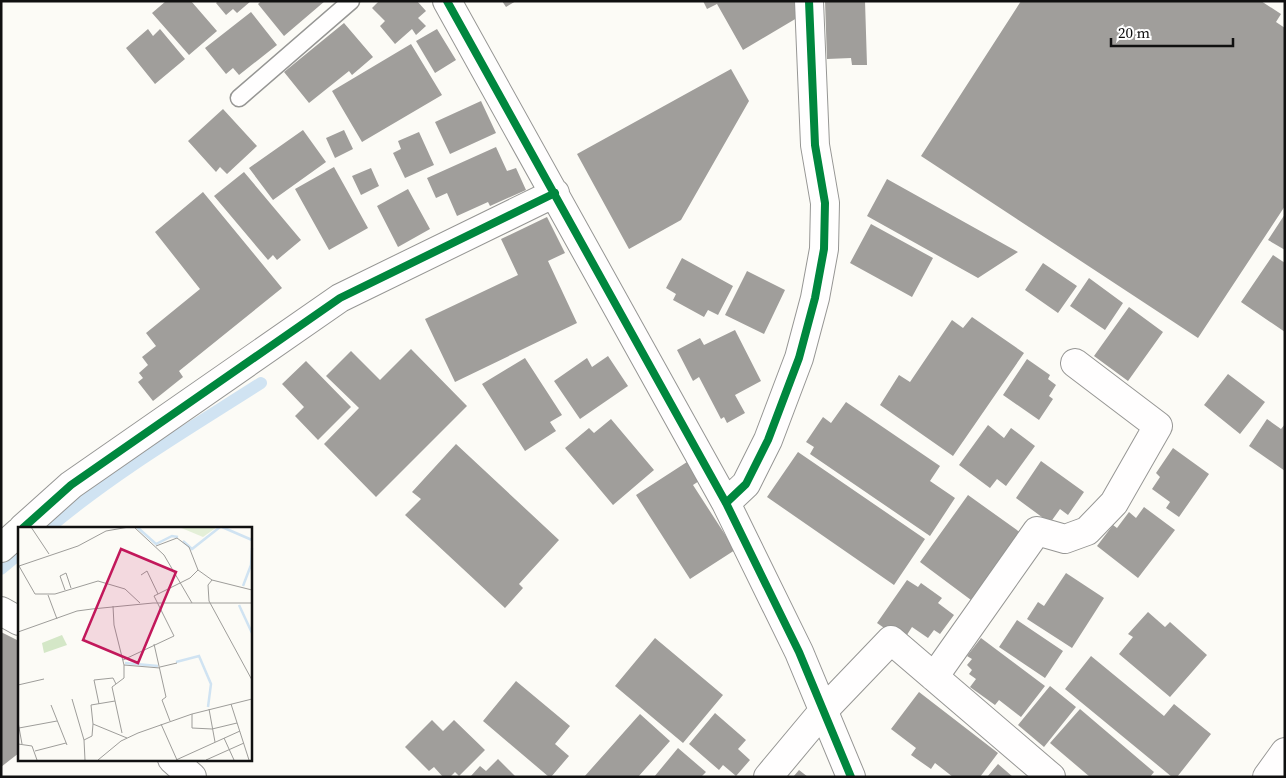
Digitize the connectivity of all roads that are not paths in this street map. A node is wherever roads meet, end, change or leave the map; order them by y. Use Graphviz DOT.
graph roads {
  1 [pos="351,1"];
  2 [pos="448,1"];
  3 [pos="808,1"];
  4 [pos="239,98"];
  5 [pos="555,193"];
  6 [pos="1075,364"];
  7 [pos="726,503"];
  8 [pos="24,527"];
  9 [pos="18,533"];
  10 [pos="1,548"];
  11 [pos="1,611"];
  12 [pos="18,620"];
  13 [pos="934,677"];
  14 [pos="823,711"];
  15 [pos="1285,752"];
  16 [pos="173,760"];
  17 [pos="192,777"];
  18 [pos="768,777"];
  19 [pos="851,777"];
  20 [pos="1052,777"];
  21 [pos="1266,777"];
  1 -- 4 [label="lane"];
  2 -- 5 [label="street"];
  3 -- 7 [label="street"];
  5 -- 7 [label="street"];
  5 -- 8 [label="street"];
  6 -- 13 [label="street"];
  7 -- 14 [label="street"];
  9 -- 10 [label="street"];
  11 -- 12 [label="street"];
  13 -- 14 [label="street"];
  13 -- 20 [label="street"];
  14 -- 18 [label="street"];
  14 -- 19 [label="street"];
  15 -- 21 [label="street"];
  16 -- 17 [label="street"];
}
